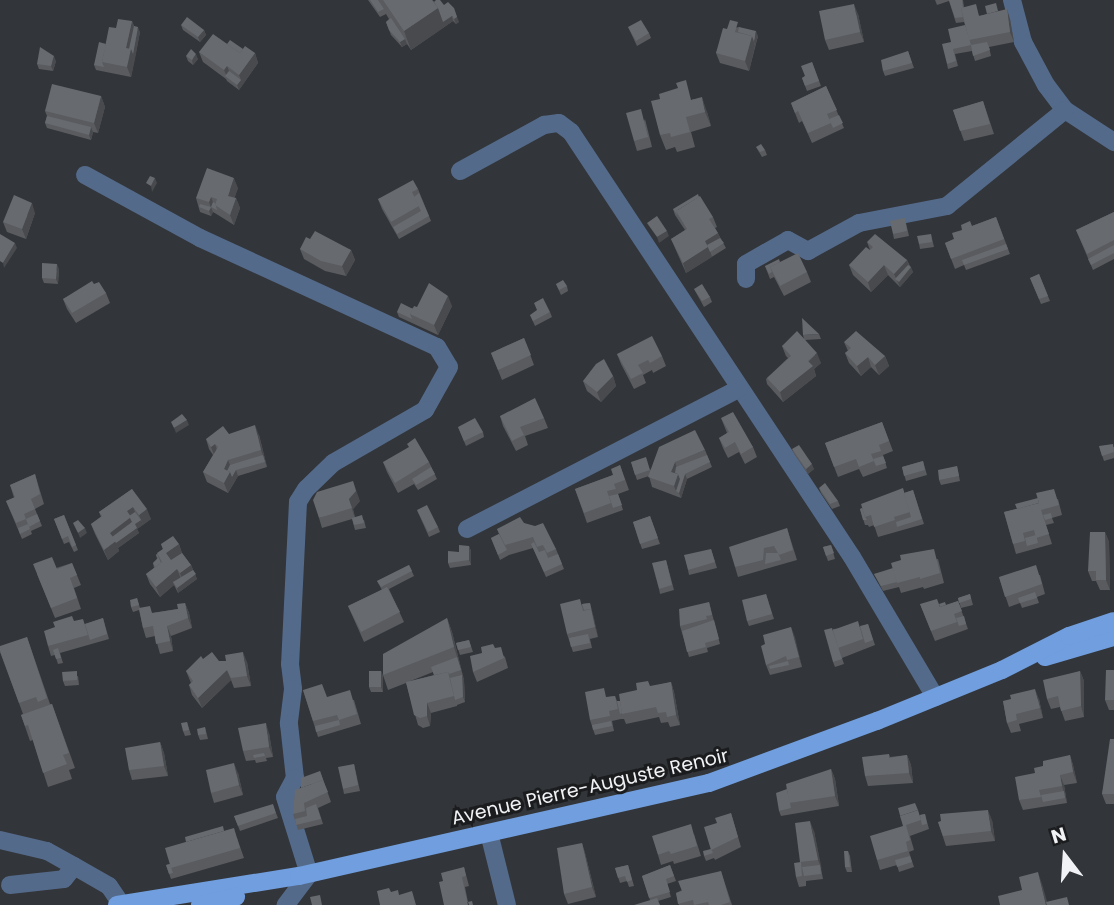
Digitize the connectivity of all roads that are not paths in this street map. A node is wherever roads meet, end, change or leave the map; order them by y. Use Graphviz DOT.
graph roads {
  1 [pos="1012,0"];
  2 [pos="1065,110"];
  3 [pos="1114,142"];
  4 [pos="460,171"];
  5 [pos="85,175"];
  6 [pos="746,279"];
  7 [pos="740,388"];
  8 [pos="467,529"];
  9 [pos="1114,621"];
  10 [pos="1114,637"];
  11 [pos="1002,670"];
  12 [pos="935,698"];
  13 [pos="489,833"];
  14 [pos="0,840"];
  15 [pos="74,866"];
  16 [pos="304,875"];
  17 [pos="10,885"];
  18 [pos="120,905"];
  19 [pos="200,905"];
  20 [pos="286,905"];
  21 [pos="507,905"];
  1 -- 2 [label="street"];
  2 -- 3 [label="street"];
  2 -- 6 [label="street"];
  4 -- 7 [label="street"];
  5 -- 16 [label="street"];
  7 -- 8 [label="street"];
  7 -- 12 [label="street"];
  9 -- 11 [label="main road, Avenue Pierre-Auguste Renoir"];
  10 -- 11 [label="main road, Avenue Pierre-Auguste Renoir"];
  11 -- 12 [label="main road, Avenue Pierre-Auguste Renoir"];
  12 -- 13 [label="main road, Avenue Pierre-Auguste Renoir"];
  13 -- 16 [label="main road, Avenue Pierre-Auguste Renoir"];
  13 -- 21 [label="street"];
  14 -- 15 [label="street"];
  15 -- 17 [label="street"];
  15 -- 18 [label="street"];
  16 -- 18 [label="main road, Avenue Pierre-Auguste Renoir"];
  16 -- 19 [label="main road, Avenue Pierre-Auguste Renoir"];
  16 -- 20 [label="street"];
}
